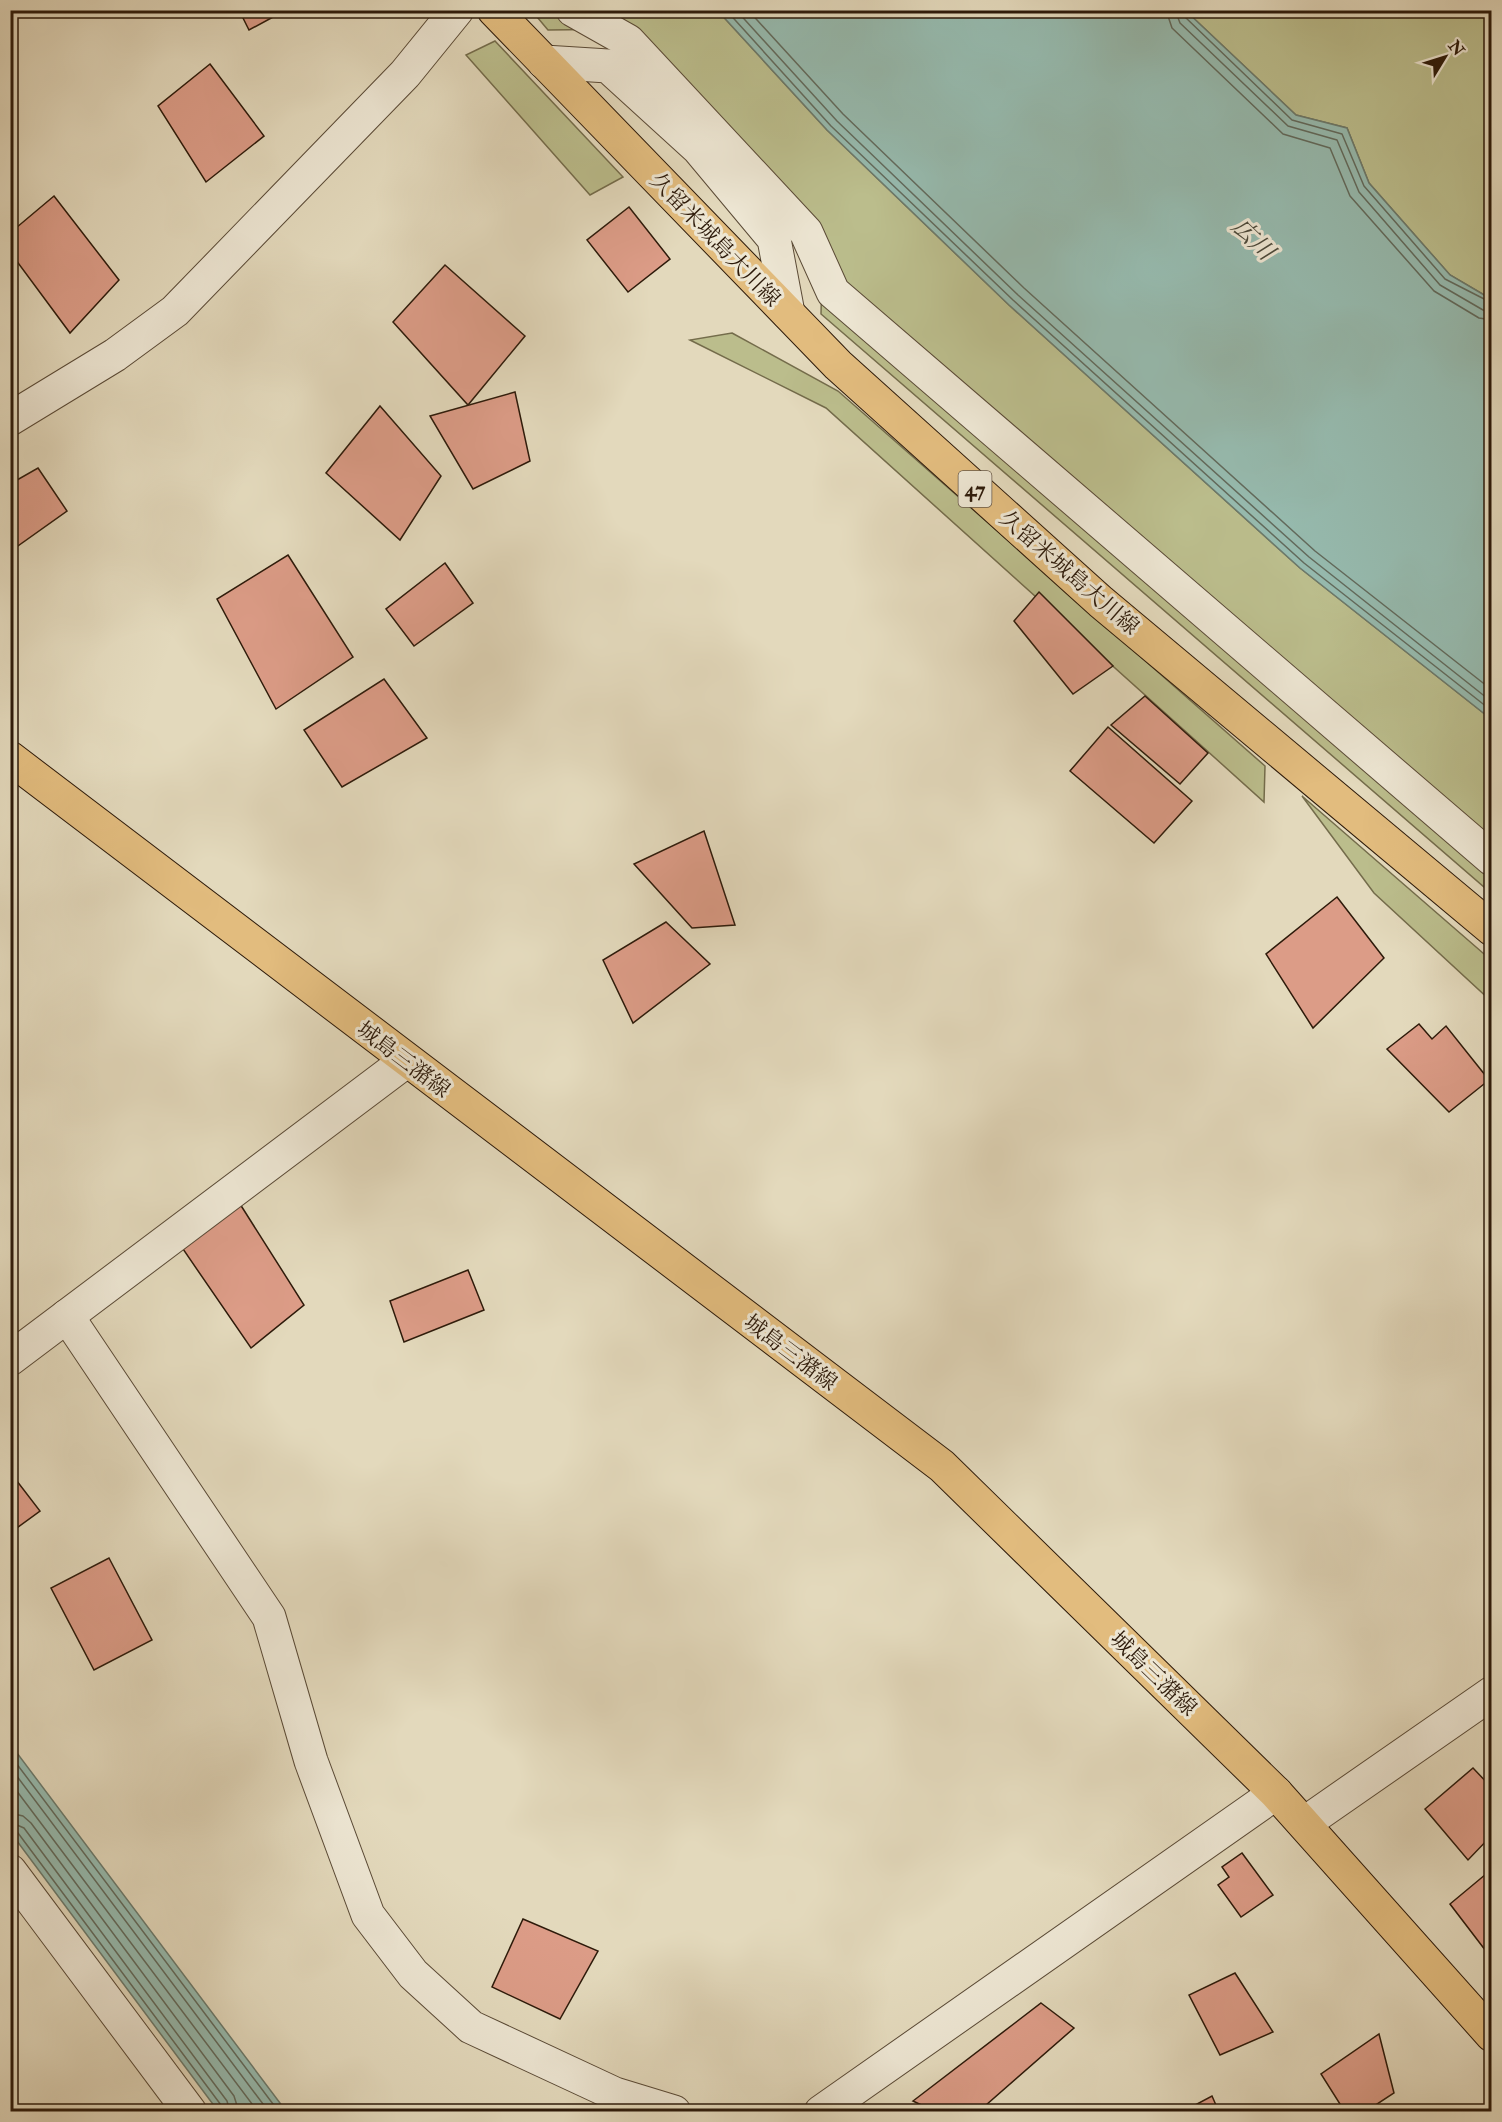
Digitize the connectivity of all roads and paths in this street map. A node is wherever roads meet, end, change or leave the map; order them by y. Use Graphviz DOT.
graph roads {
  1 [pos="457,10"];
  2 [pos="494,10"];
  3 [pos="573,10"];
  4 [pos="544,62"];
  5 [pos="706,140"];
  6 [pos="788,313"];
  7 [pos="10,419"];
  8 [pos="10,758"];
  9 [pos="1491,859"];
  10 [pos="1491,929"];
  11 [pos="406,1061"];
  12 [pos="67,1316"];
  13 [pos="10,1359"];
  14 [pos="1491,1693"];
  15 [pos="1276,1793"];
  16 [pos="1305,1823"];
  17 [pos="10,1870"];
  18 [pos="1491,2035"];
  19 [pos="190,2112"];
  20 [pos="674,2112"];
  21 [pos="820,2112"];
  1 -- 7 [label="street"];
  2 -- 4 [label="main road, 久留米城島大川線 / 47"];
  3 -- 5 [label="street"];
  4 -- 5 [label="street"];
  4 -- 6 [label="main road, 久留米城島大川線 / 47"];
  5 -- 6 [label="street"];
  5 -- 9 [label="street"];
  6 -- 10 [label="main road, 久留米城島大川線 / 47"];
  8 -- 11 [label="main road, 城島三潴線"];
  11 -- 12 [label="street"];
  11 -- 15 [label="main road, 城島三潴線"];
  12 -- 13 [label="street"];
  12 -- 20 [label="street"];
  14 -- 16 [label="street"];
  15 -- 16 [label="main road, 城島三潴線"];
  15 -- 21 [label="street"];
  16 -- 18 [label="main road, 城島三潴線"];
  17 -- 19 [label="street"];
}
